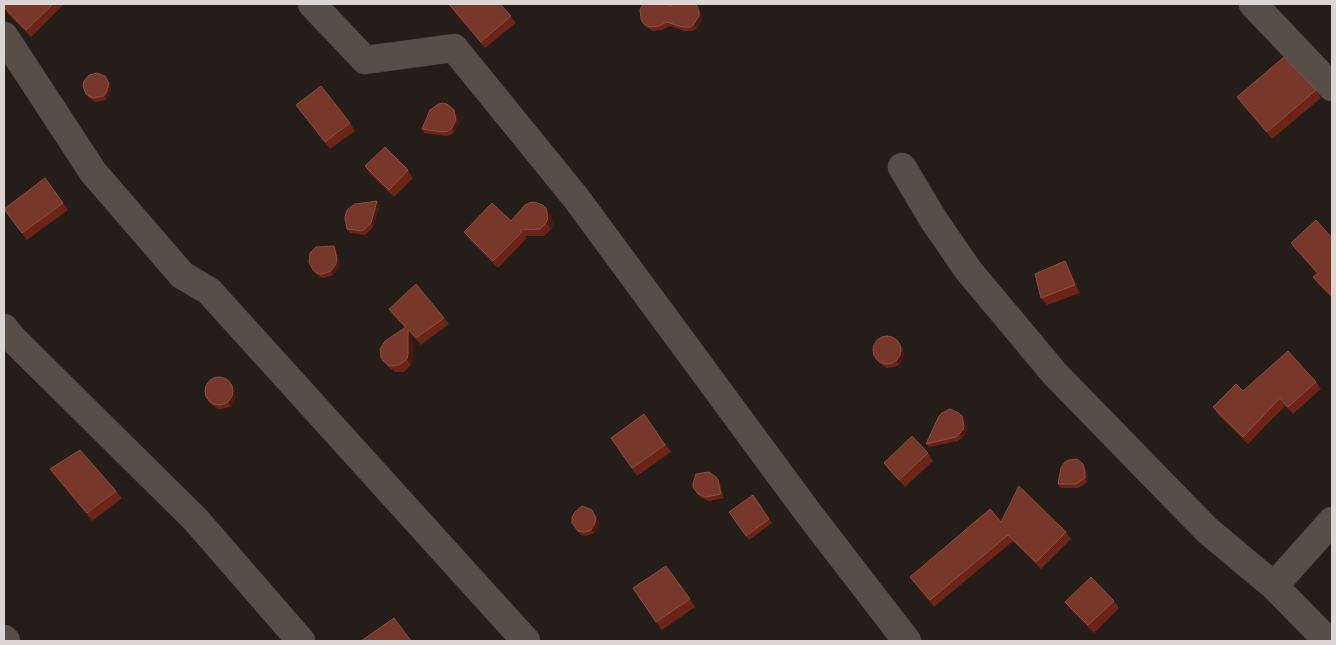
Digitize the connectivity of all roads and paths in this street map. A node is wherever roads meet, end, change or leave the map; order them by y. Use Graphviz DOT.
graph roads {
  1 [pos="312,4"];
  2 [pos="1253,4"];
  3 [pos="4,36"];
  4 [pos="1332,87"];
  5 [pos="902,167"];
  6 [pos="4,328"];
  7 [pos="1332,521"];
  8 [pos="1274,586"];
  9 [pos="301,641"];
  10 [pos="526,641"];
  11 [pos="907,641"];
  12 [pos="1328,641"];
  1 -- 11 [label="street"];
  2 -- 4 [label="street"];
  3 -- 10 [label="street"];
  5 -- 8 [label="street"];
  6 -- 9 [label="street"];
  7 -- 8 [label="street"];
  8 -- 12 [label="street"];
}
